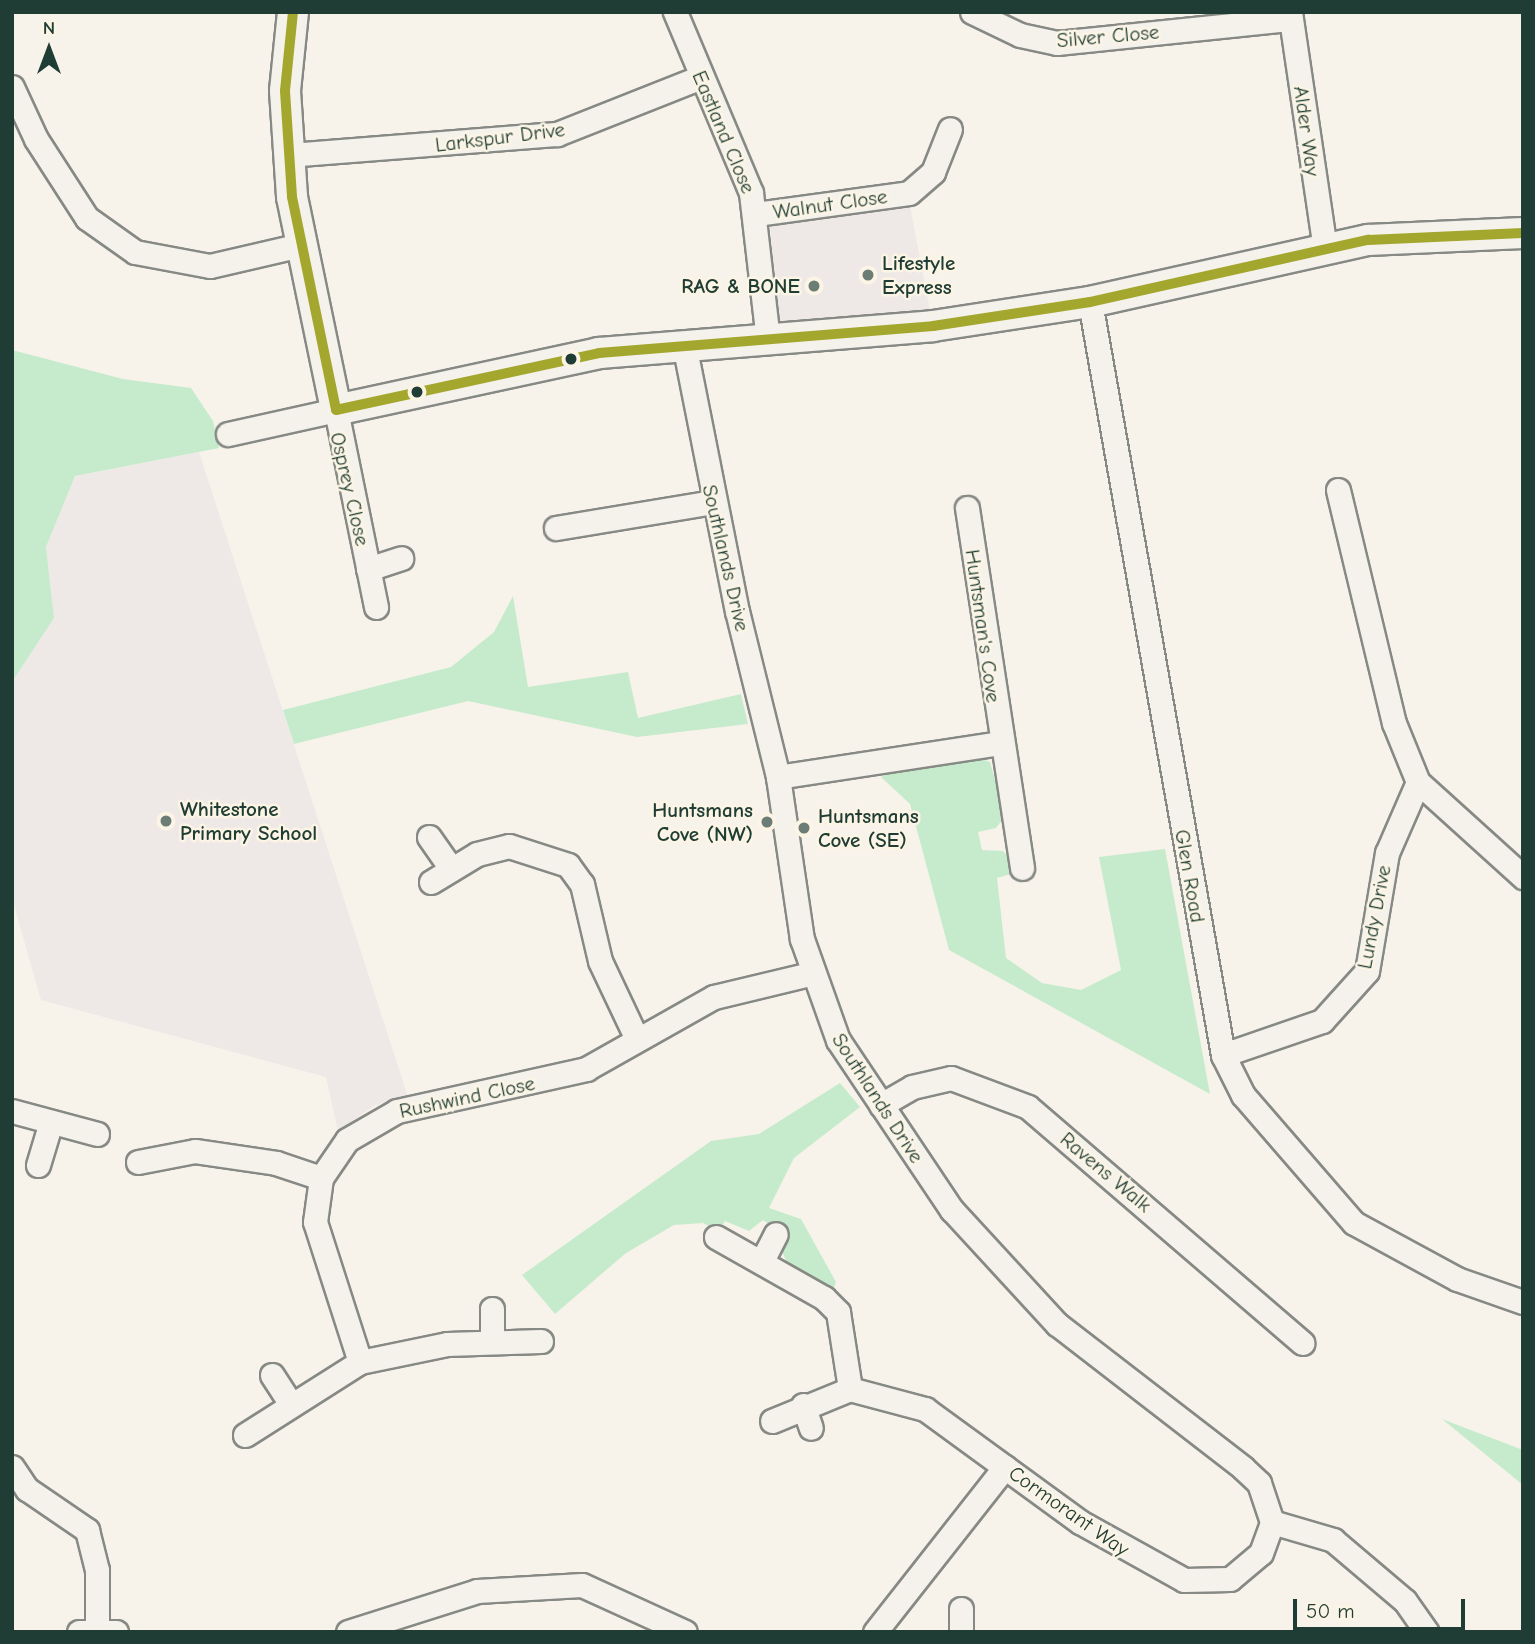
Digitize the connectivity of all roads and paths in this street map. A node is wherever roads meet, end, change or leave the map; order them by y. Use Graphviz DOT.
graph roads {
  1 [pos="293,12"];
  2 [pos="675,12"];
  3 [pos="972,12"];
  4 [pos="1290,15"];
  5 [pos="701,77"];
  6 [pos="12,87"];
  7 [pos="950,129"];
  8 [pos="289,155"];
  9 [pos="756,214"];
  10 [pos="1523,233"];
  11 [pos="301,245"];
  12 [pos="1325,250"];
  13 [pos="1090,302"];
  14 [pos="768,339"];
  15 [pos="684,344"];
  16 [pos="336,410"];
  17 [pos="228,434"];
  18 [pos="1338,490"];
  19 [pos="713,502"];
  20 [pos="967,508"];
  21 [pos="556,528"];
  22 [pos="401,558"];
  23 [pos="368,569"];
  24 [pos="376,607"];
  25 [pos="999,743"];
  26 [pos="778,777"];
  27 [pos="1418,782"];
  28 [pos="429,837"];
  29 [pos="1022,868"];
  30 [pos="451,869"];
  31 [pos="1523,877"];
  32 [pos="431,882"];
  33 [pos="810,974"];
  34 [pos="636,1037"];
  35 [pos="1223,1055"];
  36 [pos="881,1105"];
  37 [pos="12,1111"];
  38 [pos="51,1122"];
  39 [pos="97,1135"];
  40 [pos="138,1162"];
  41 [pos="38,1165"];
  42 [pos="321,1178"];
  43 [pos="776,1234"];
  44 [pos="716,1237"];
  45 [pos="762,1261"];
  46 [pos="1523,1303"];
  47 [pos="492,1309"];
  48 [pos="492,1339"];
  49 [pos="541,1341"];
  50 [pos="1303,1343"];
  51 [pos="360,1362"];
  52 [pos="272,1375"];
  53 [pos="850,1389"];
  54 [pos="290,1403"];
  55 [pos="803,1405"];
  56 [pos="772,1421"];
  57 [pos="811,1428"];
  58 [pos="245,1435"];
  59 [pos="12,1467"];
  60 [pos="1005,1467"];
  61 [pos="1272,1522"];
  62 [pos="961,1609"];
  63 [pos="97,1630"];
  64 [pos="348,1632"];
  65 [pos="685,1632"];
  66 [pos="875,1632"];
  67 [pos="961,1632"];
  68 [pos="1427,1632"];
  1 -- 8 [label="street"];
  2 -- 5 [label="street, Eastland Close"];
  3 -- 4 [label="street, Silver Close"];
  4 -- 12 [label="street, Alder Way"];
  5 -- 8 [label="street, Larkspur Drive"];
  5 -- 9 [label="street, Eastland Close"];
  6 -- 11 [label="street"];
  7 -- 9 [label="street, Walnut Close"];
  8 -- 11 [label="street"];
  9 -- 14 [label="street, Eastland Close"];
  10 -- 12 [label="street"];
  11 -- 16 [label="street"];
  12 -- 13 [label="street"];
  13 -- 14 [label="street"];
  13 -- 35 [label="street, Glen Road"];
  14 -- 15 [label="street"];
  15 -- 16 [label="street"];
  15 -- 19 [label="street, Southlands Drive"];
  16 -- 17 [label="street"];
  16 -- 23 [label="street, Osprey Close"];
  18 -- 27 [label="street"];
  19 -- 21 [label="street"];
  19 -- 26 [label="street, Southlands Drive"];
  20 -- 25 [label="street, Huntsman's Cove"];
  22 -- 23 [label="street, Osprey Close"];
  23 -- 24 [label="street, Osprey Close"];
  25 -- 26 [label="street"];
  25 -- 29 [label="street, Huntsman's Cove"];
  26 -- 33 [label="street, Southlands Drive"];
  27 -- 31 [label="street"];
  27 -- 35 [label="street, Lundy Drive"];
  28 -- 30 [label="street"];
  30 -- 32 [label="street"];
  30 -- 34 [label="street"];
  33 -- 34 [label="street, Rushwind Close"];
  33 -- 36 [label="street, Southlands Drive"];
  34 -- 42 [label="street, Rushwind Close"];
  35 -- 46 [label="street, Glen Road"];
  36 -- 50 [label="street, Ravens Walk"];
  36 -- 61 [label="street, Southlands Drive"];
  37 -- 38 [label="street"];
  38 -- 39 [label="street"];
  38 -- 41 [label="street"];
  40 -- 42 [label="street"];
  42 -- 51 [label="street, Rushwind Close"];
  43 -- 45 [label="street"];
  44 -- 45 [label="street"];
  45 -- 53 [label="street"];
  47 -- 48 [label="street"];
  48 -- 49 [label="street"];
  48 -- 51 [label="street"];
  51 -- 54 [label="street"];
  52 -- 54 [label="street"];
  53 -- 55 [label="street"];
  53 -- 60 [label="street, Cormorant Way"];
  54 -- 58 [label="street"];
  55 -- 56 [label="street"];
  55 -- 57 [label="street"];
  59 -- 63 [label="street"];
  60 -- 61 [label="street, Cormorant Way"];
  60 -- 66 [label="street"];
  61 -- 68 [label="street"];
  62 -- 67 [label="street"];
  64 -- 65 [label="street"];
}
